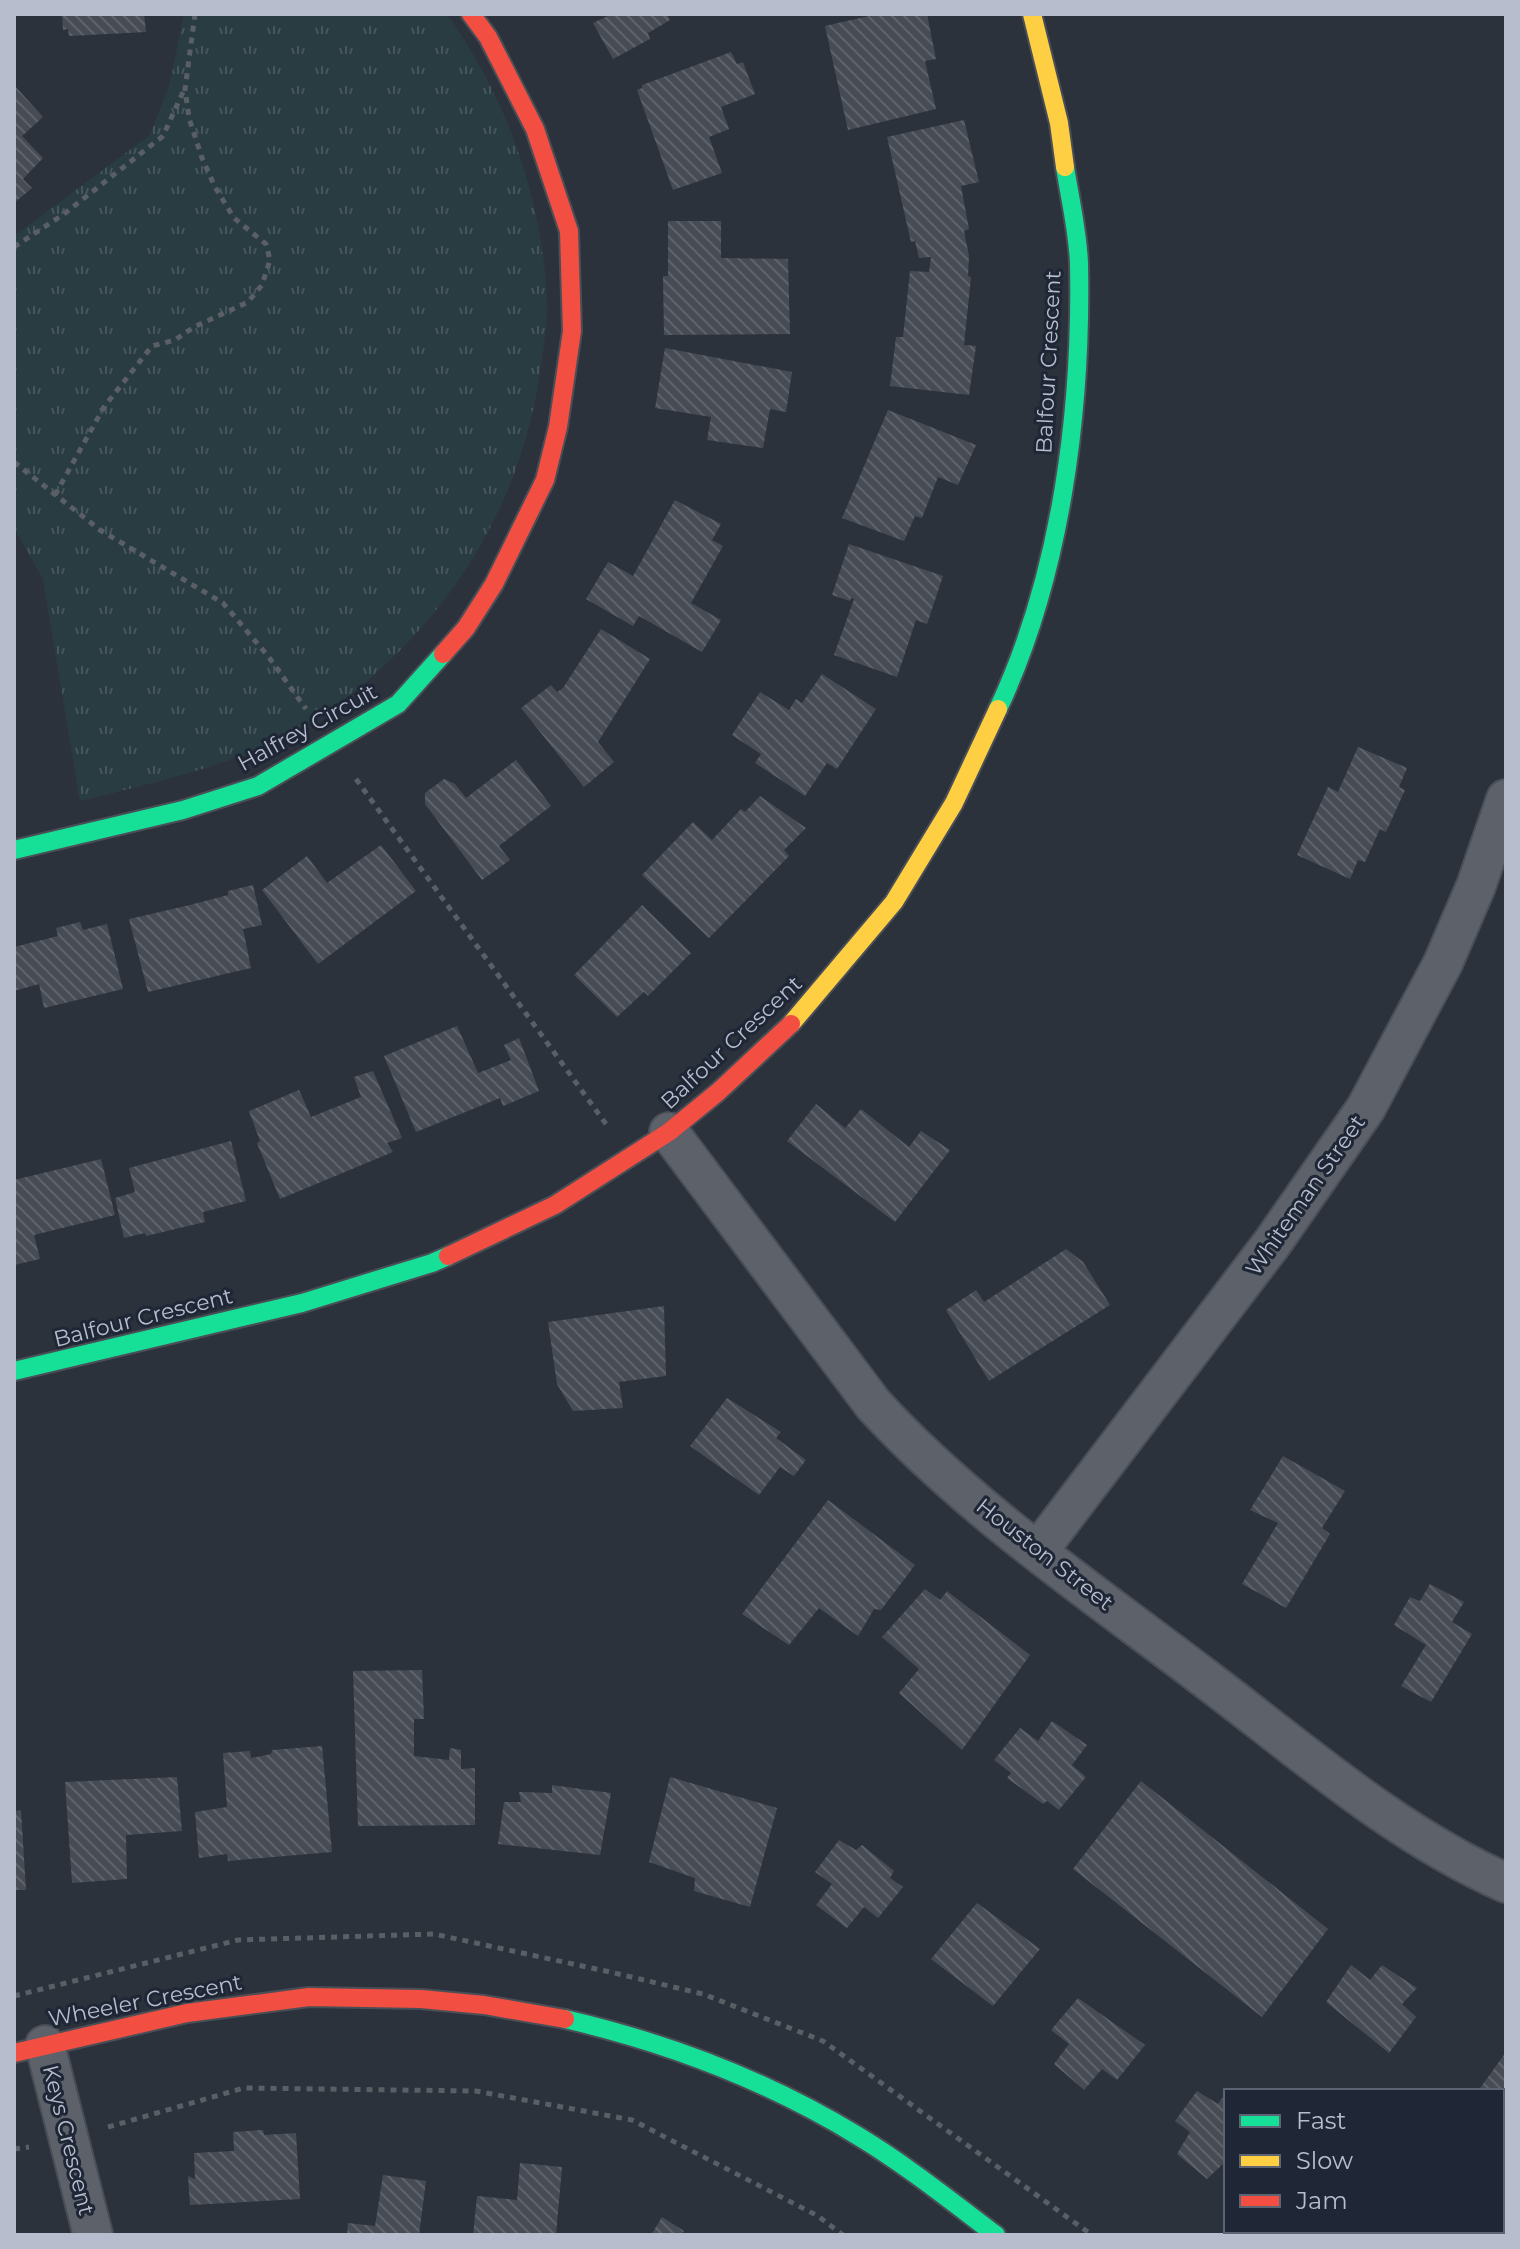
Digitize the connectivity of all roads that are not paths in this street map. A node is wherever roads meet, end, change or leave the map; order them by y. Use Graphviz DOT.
graph roads {
  1 [pos="471,14"];
  2 [pos="1032,14"];
  3 [pos="1506,799"];
  4 [pos="14,850"];
  5 [pos="669,1132"];
  6 [pos="14,1371"];
  7 [pos="1038,1551"];
  8 [pos="1506,1883"];
  9 [pos="30,2049"];
  10 [pos="93,2235"];
  11 [pos="996,2235"];
  1 -- 4 [label="street, Halfrey Circuit"];
  2 -- 5 [label="street, Balfour Crescent"];
  3 -- 7 [label="street, Whiteman Street"];
  5 -- 6 [label="street, Balfour Crescent"];
  5 -- 7 [label="street, Houston Street"];
  7 -- 8 [label="street, Houston Street"];
  9 -- 10 [label="street, Keys Crescent"];
  9 -- 11 [label="street, Wheeler Crescent"];
}
